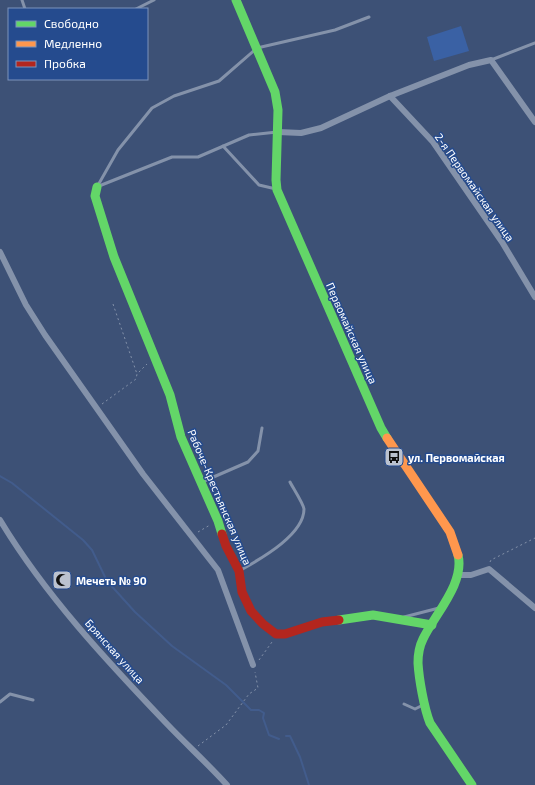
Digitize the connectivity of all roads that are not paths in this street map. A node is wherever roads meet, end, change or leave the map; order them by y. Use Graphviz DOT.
graph roads {
  1 [pos="154,0"];
  2 [pos="236,0"];
  3 [pos="138,8"];
  4 [pos="369,17"];
  5 [pos="535,43"];
  6 [pos="257,48"];
  7 [pos="491,60"];
  8 [pos="390,96"];
  9 [pos="535,122"];
  10 [pos="278,132"];
  11 [pos="223,146"];
  12 [pos="97,186"];
  13 [pos="277,190"];
  14 [pos="0,252"];
  15 [pos="535,297"];
  16 [pos="262,428"];
  17 [pos="202,482"];
  18 [pos="290,482"];
  19 [pos="0,520"];
  20 [pos="239,571"];
  21 [pos="459,575"];
  22 [pos="442,607"];
  23 [pos="535,608"];
  24 [pos="397,619"];
  25 [pos="432,625"];
  26 [pos="253,665"];
  27 [pos="33,700"];
  28 [pos="0,702"];
  29 [pos="404,704"];
  30 [pos="425,705"];
  31 [pos="227,785"];
  32 [pos="472,785"];
  1 -- 3 [label="lane"];
  2 -- 6 [label="street, Первомайская улица"];
  4 -- 6 [label="lane"];
  5 -- 7 [label="lane"];
  6 -- 10 [label="street, Первомайская улица"];
  6 -- 12 [label="lane"];
  7 -- 8 [label="street"];
  7 -- 9 [label="street"];
  8 -- 10 [label="street"];
  8 -- 15 [label="street, 2-я Первомайская улица"];
  10 -- 11 [label="lane"];
  10 -- 13 [label="street, Первомайская улица"];
  11 -- 12 [label="lane"];
  11 -- 13 [label="lane"];
  12 -- 17 [label="street, Рабоче-Крестьянская улица"];
  13 -- 21 [label="street, Первомайская улица"];
  14 -- 26 [label="street"];
  16 -- 17 [label="lane"];
  17 -- 20 [label="street, Рабоче-Крестьянская улица"];
  18 -- 20 [label="lane"];
  19 -- 31 [label="street, Брянская улица"];
  20 -- 24 [label="street, Рабоче-Крестьянская улица"];
  21 -- 22 [label="street"];
  21 -- 23 [label="street"];
  22 -- 24 [label="lane"];
  22 -- 25 [label="street"];
  24 -- 25 [label="street"];
  25 -- 30 [label="street"];
  27 -- 28 [label="lane"];
  29 -- 30 [label="lane"];
  30 -- 32 [label="street"];
}
